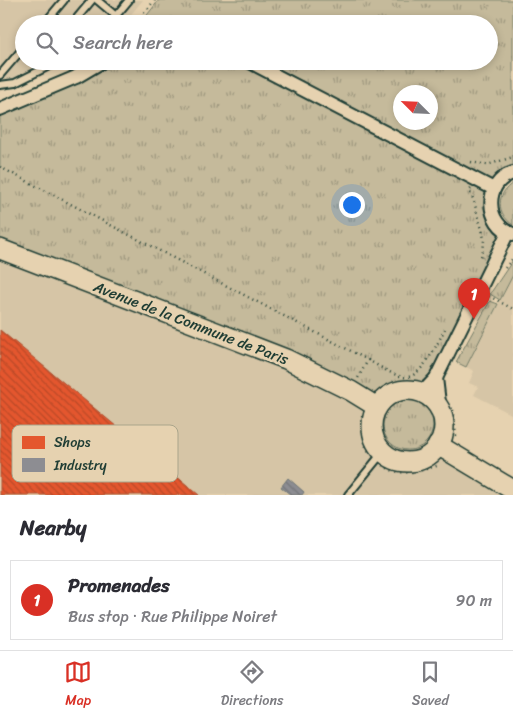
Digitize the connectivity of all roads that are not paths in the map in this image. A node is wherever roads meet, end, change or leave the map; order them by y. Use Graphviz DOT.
graph roads {
  1 [pos="64,0"];
  2 [pos="92,0"];
  3 [pos="98,0"];
  4 [pos="129,0"];
  5 [pos="52,15"];
  6 [pos="80,15"];
  7 [pos="115,15"];
  8 [pos="117,15"];
  9 [pos="15,58"];
  10 [pos="40,70"];
  11 [pos="88,70"];
  12 [pos="265,70"];
  13 [pos="0,75"];
  14 [pos="0,85"];
  15 [pos="0,109"];
  16 [pos="513,173"];
  17 [pos="494,189"];
  18 [pos="510,234"];
  19 [pos="0,249"];
  20 [pos="436,378"];
  21 [pos="422,393"];
  22 [pos="445,407"];
  23 [pos="369,410"];
  24 [pos="438,445"];
  25 [pos="380,456"];
  26 [pos="512,488"];
  27 [pos="348,495"];
  1 -- 5 [label="lane"];
  2 -- 6 [label="lane"];
  3 -- 7 [label="lane"];
  4 -- 8 [label="lane"];
  9 -- 13 [label="lane"];
  10 -- 14 [label="lane"];
  11 -- 15 [label="street"];
  12 -- 17 [label="street"];
  16 -- 17 [label="street"];
  17 -- 18 [label="street"];
  18 -- 20 [label="street"];
  19 -- 23 [label="street, Avenue de la Commune de Paris"];
  20 -- 21 [label="street"];
  20 -- 22 [label="street"];
  21 -- 22 [label="street"];
  21 -- 23 [label="street"];
  22 -- 24 [label="street"];
  23 -- 25 [label="street"];
  24 -- 25 [label="street"];
  24 -- 26 [label="street"];
  25 -- 27 [label="lane"];
}
